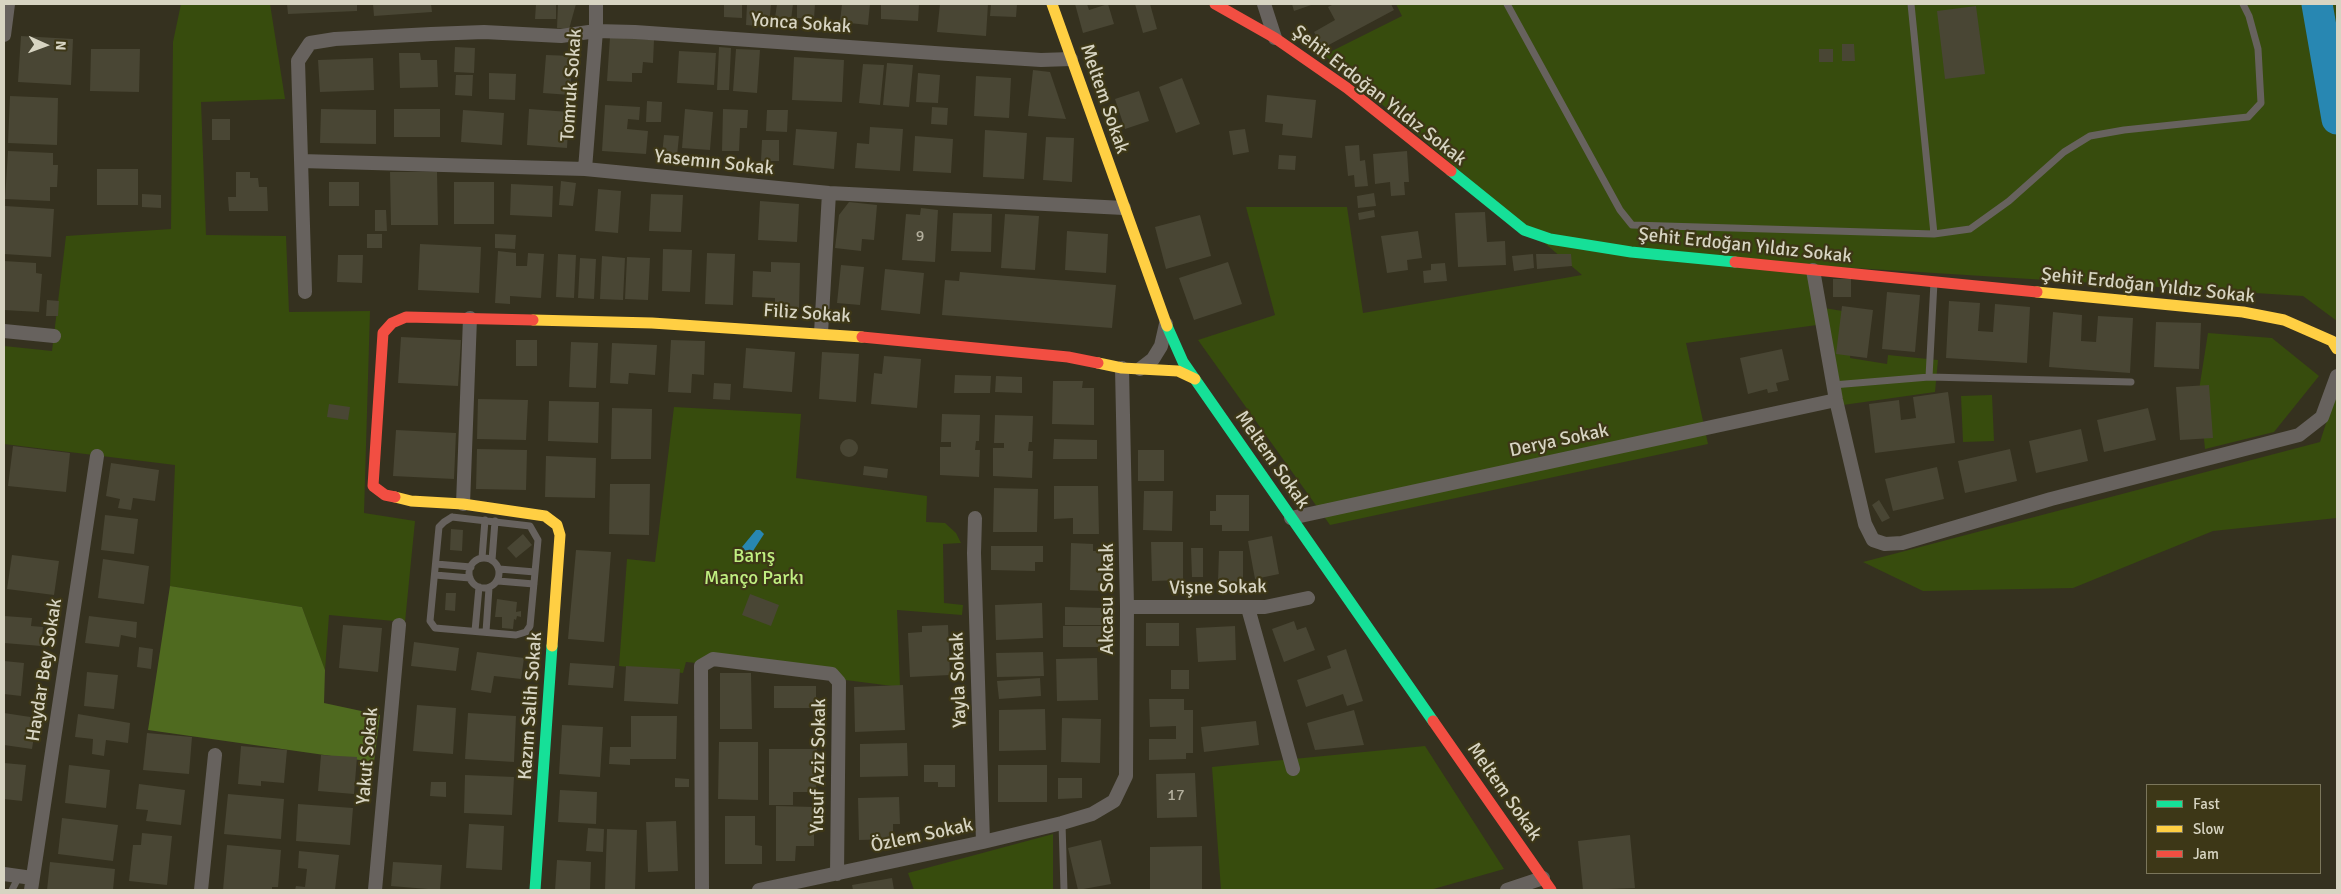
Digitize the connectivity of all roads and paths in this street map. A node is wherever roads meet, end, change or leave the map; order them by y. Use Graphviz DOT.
graph roads {
  1 [pos="8,4"];
  2 [pos="596,4"];
  3 [pos="1052,4"];
  4 [pos="1215,4"];
  5 [pos="1264,4"];
  6 [pos="1507,4"];
  7 [pos="1912,4"];
  8 [pos="2244,4"];
  9 [pos="596,32"];
  10 [pos="4,35"];
  11 [pos="1275,38"];
  12 [pos="1071,59"];
  13 [pos="301,161"];
  14 [pos="585,169"];
  15 [pos="829,193"];
  16 [pos="1124,208"];
  17 [pos="1934,234"];
  18 [pos="1813,270"];
  19 [pos="1934,281"];
  20 [pos="305,292"];
  21 [pos="470,318"];
  22 [pos="1166,324"];
  23 [pos="4,331"];
  24 [pos="821,332"];
  25 [pos="54,336"];
  26 [pos="2337,349"];
  27 [pos="1122,368"];
  28 [pos="1140,368"];
  29 [pos="2337,376"];
  30 [pos="1929,377"];
  31 [pos="1195,379"];
  32 [pos="2131,382"];
  33 [pos="1833,386"];
  34 [pos="1836,400"];
  35 [pos="97,456"];
  36 [pos="463,504"];
  37 [pos="975,518"];
  38 [pos="1291,518"];
  39 [pos="485,520"];
  40 [pos="495,521"];
  41 [pos="482,558"];
  42 [pos="492,560"];
  43 [pos="436,564"];
  44 [pos="471,567"];
  45 [pos="499,569"];
  46 [pos="535,572"];
  47 [pos="435,575"];
  48 [pos="470,578"];
  49 [pos="498,580"];
  50 [pos="534,584"];
  51 [pos="479,587"];
  52 [pos="489,588"];
  53 [pos="1308,598"];
  54 [pos="1127,607"];
  55 [pos="1248,608"];
  56 [pos="399,625"];
  57 [pos="475,631"];
  58 [pos="486,632"];
  59 [pos="215,755"];
  60 [pos="1293,769"];
  61 [pos="1092,814"];
  62 [pos="1062,823"];
  63 [pos="983,842"];
  64 [pos="4,874"];
  65 [pos="837,874"];
  66 [pos="1543,878"];
  67 [pos="27,882"];
  68 [pos="12,890"];
  69 [pos="201,890"];
  70 [pos="375,890"];
  71 [pos="535,890"];
  72 [pos="702,890"];
  73 [pos="759,890"];
  74 [pos="1064,890"];
  75 [pos="1507,890"];
  76 [pos="1551,890"];
  1 -- 10 [label="street"];
  2 -- 9 [label="street, Tomruk Sokak"];
  3 -- 12 [label="street, Meltem Sokak"];
  4 -- 11 [label="street, Şehit Erdoğan Yıldız Sokak"];
  5 -- 11 [label="street"];
  6 -- 17 [label="lane"];
  7 -- 17 [label="lane"];
  8 -- 17 [label="lane"];
  9 -- 12 [label="street, Yonca Sokak"];
  9 -- 13 [label="street, Yonca Sokak"];
  9 -- 14 [label="street, Tomruk Sokak"];
  11 -- 18 [label="street, Şehit Erdoğan Yıldız Sokak"];
  12 -- 16 [label="street, Meltem Sokak"];
  13 -- 14 [label="street, Yasemın Sokak"];
  13 -- 20 [label="street"];
  14 -- 15 [label="street, Yasemın Sokak"];
  15 -- 16 [label="street, Yasemın Sokak"];
  15 -- 24 [label="street"];
  16 -- 22 [label="street, Meltem Sokak"];
  18 -- 19 [label="street, Şehit Erdoğan Yıldız Sokak"];
  18 -- 33 [label="street"];
  19 -- 26 [label="street, Şehit Erdoğan Yıldız Sokak"];
  19 -- 30 [label="lane"];
  21 -- 24 [label="street, Filiz Sokak"];
  21 -- 36 [label="street"];
  21 -- 36 [label="street, Filiz Sokak"];
  22 -- 28 [label="street"];
  22 -- 31 [label="street, Meltem Sokak"];
  23 -- 25 [label="street"];
  24 -- 27 [label="street, Filiz Sokak"];
  27 -- 28 [label="street, Filiz Sokak"];
  27 -- 54 [label="street, Akcasu Sokak"];
  28 -- 31 [label="street, Filiz Sokak"];
  29 -- 34 [label="street"];
  30 -- 32 [label="lane"];
  30 -- 33 [label="lane"];
  31 -- 38 [label="street, Meltem Sokak"];
  33 -- 34 [label="street"];
  34 -- 38 [label="street, Derya Sokak"];
  35 -- 67 [label="street, Haydar Bey Sokak"];
  36 -- 71 [label="street, Kazım Salih Sokak"];
  37 -- 63 [label="street, Yayla Sokak"];
  38 -- 66 [label="street, Meltem Sokak"];
  39 -- 40 [label="lane"];
  39 -- 41 [label="lane"];
  39 -- 43 [label="lane"];
  40 -- 42 [label="lane"];
  40 -- 46 [label="lane"];
  41 -- 42 [label="lane"];
  41 -- 44 [label="lane"];
  42 -- 45 [label="lane"];
  43 -- 44 [label="lane"];
  43 -- 47 [label="lane"];
  44 -- 48 [label="lane"];
  45 -- 46 [label="lane"];
  45 -- 49 [label="lane"];
  46 -- 50 [label="lane"];
  47 -- 48 [label="lane"];
  47 -- 57 [label="lane"];
  48 -- 51 [label="lane"];
  49 -- 50 [label="lane"];
  49 -- 52 [label="lane"];
  50 -- 58 [label="lane"];
  51 -- 52 [label="lane"];
  51 -- 57 [label="lane"];
  52 -- 58 [label="lane"];
  53 -- 55 [label="street, Vişne Sokak"];
  54 -- 55 [label="street, Vişne Sokak"];
  54 -- 61 [label="street, Akcasu Sokak"];
  55 -- 60 [label="street"];
  56 -- 70 [label="street, Yakut Sokak"];
  57 -- 58 [label="lane"];
  59 -- 69 [label="street"];
  61 -- 62 [label="street, Özlem Sokak"];
  62 -- 63 [label="street, Özlem Sokak"];
  62 -- 74 [label="lane"];
  63 -- 65 [label="street, Özlem Sokak"];
  64 -- 67 [label="street"];
  65 -- 72 [label="street, Yusuf Aziz Sokak"];
  65 -- 73 [label="street, Özlem Sokak"];
  66 -- 75 [label="street"];
  66 -- 76 [label="street, Meltem Sokak"];
  67 -- 68 [label="lane"];
}
